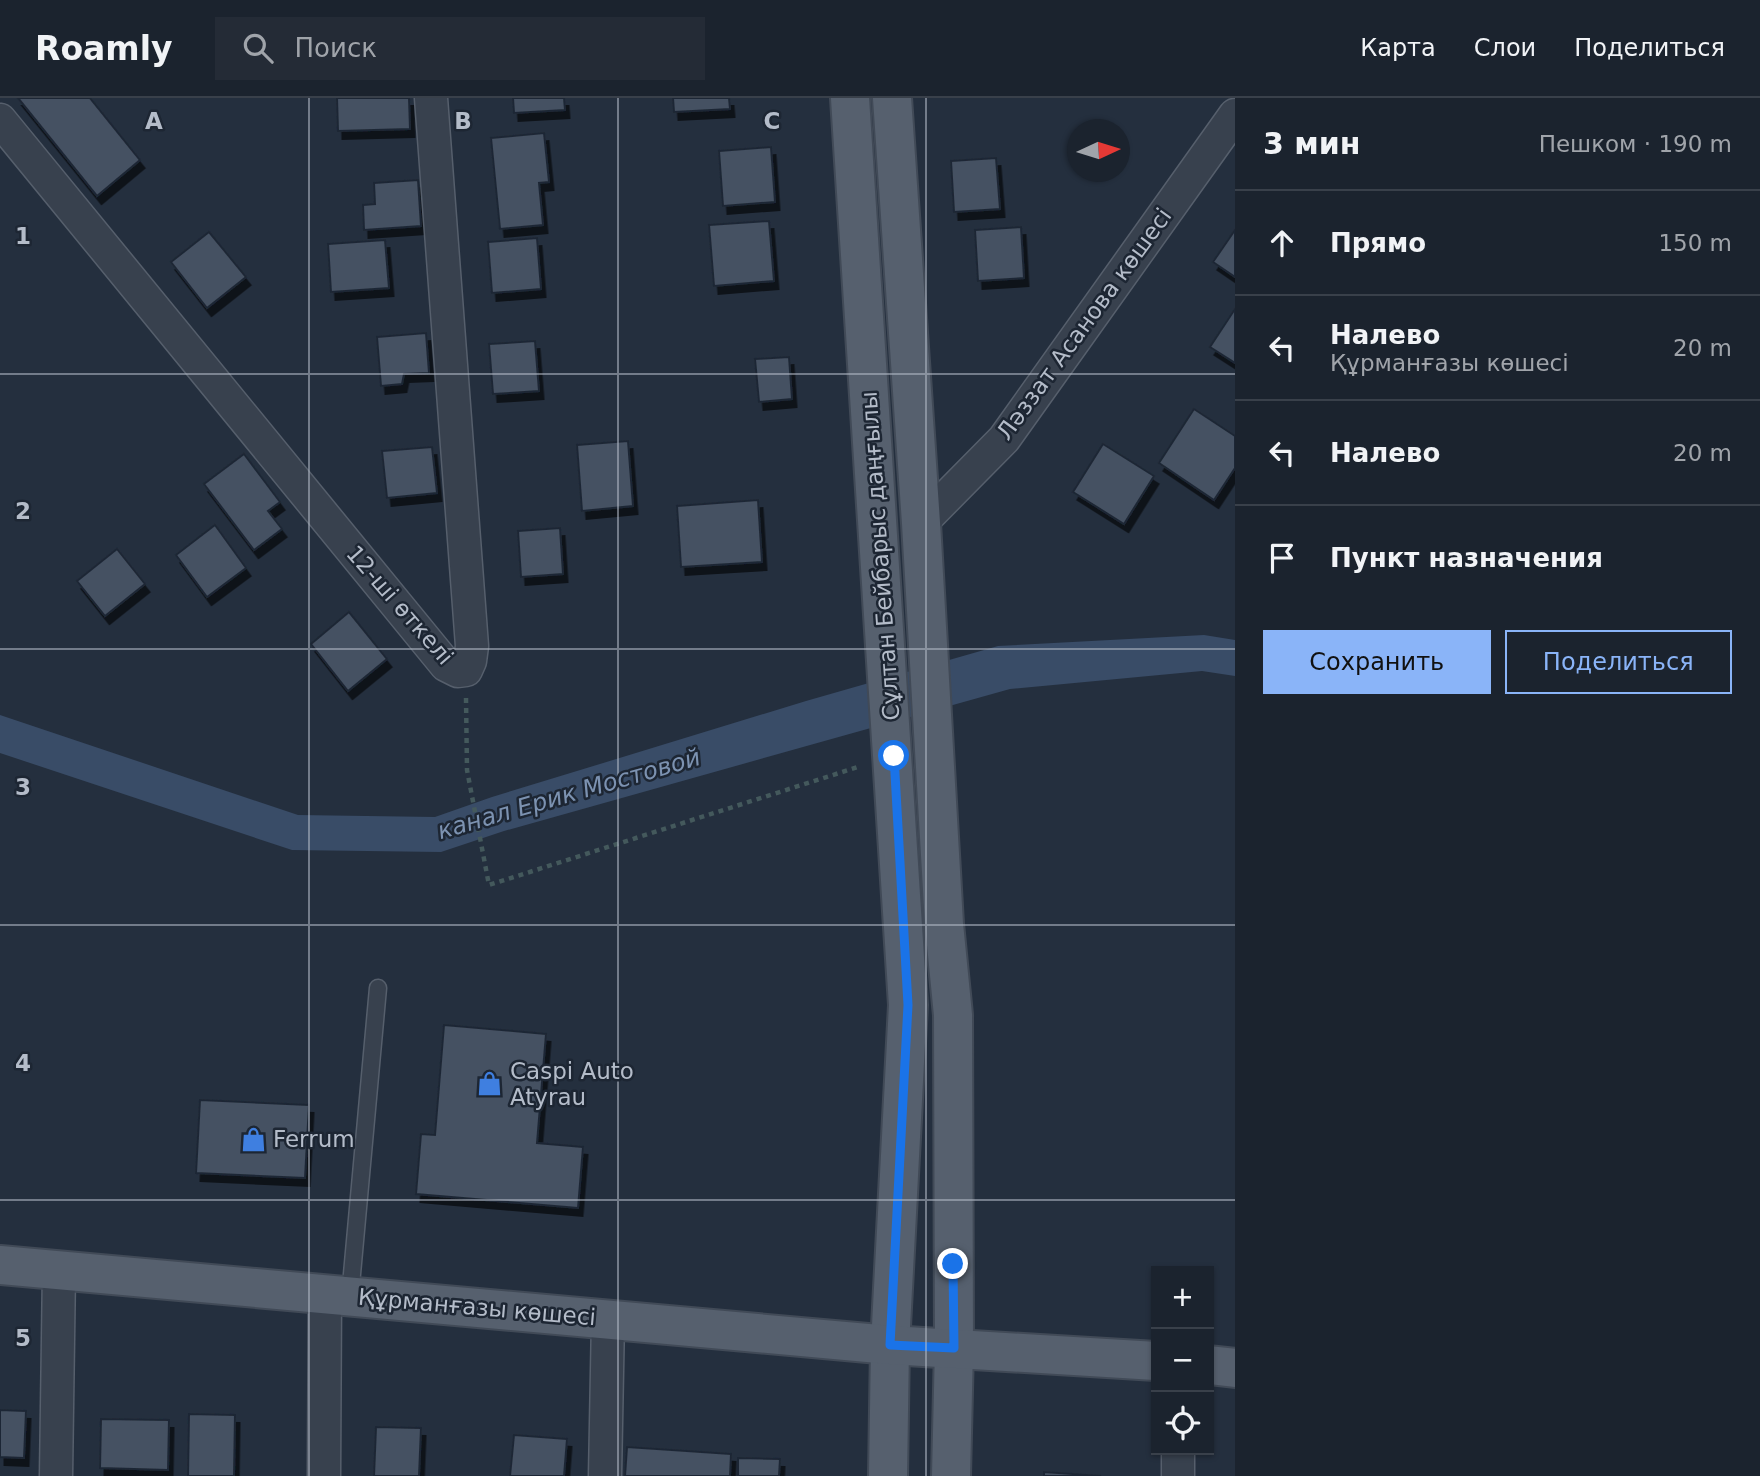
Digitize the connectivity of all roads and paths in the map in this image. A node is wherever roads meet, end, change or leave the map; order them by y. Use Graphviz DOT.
graph roads {
  1 [pos="431,98"];
  2 [pos="850,98"];
  3 [pos="892,98"];
  4 [pos="1235,115"];
  5 [pos="0,120"];
  6 [pos="921,523"];
  7 [pos="466,670"];
  8 [pos="894,756"];
  9 [pos="378,988"];
  10 [pos="895,1250"];
  11 [pos="953,1264"];
  12 [pos="0,1265"];
  13 [pos="59,1270"];
  14 [pos="338,1295"];
  15 [pos="608,1319"];
  16 [pos="812,1337"];
  17 [pos="890,1345"];
  18 [pos="954,1348"];
  19 [pos="1024,1352"];
  20 [pos="1151,1361"];
  21 [pos="1214,1366"];
  22 [pos="1235,1368"];
  23 [pos="953,1404"];
  24 [pos="889,1417"];
  25 [pos="1178,1455"];
  26 [pos="57,1476"];
  27 [pos="324,1476"];
  28 [pos="605,1476"];
  29 [pos="888,1476"];
  30 [pos="951,1476"];
  31 [pos="1178,1476"];
  1 -- 7 [label="street, 12-ші өткелі"];
  2 -- 8 [label="main road, Сұлтан Бейбарыс даңғылы"];
  3 -- 6 [label="main road, Сұлтан Бейбарыс даңғылы"];
  4 -- 6 [label="street, Ләззат Асанова көшесі"];
  5 -- 7 [label="street, 12-ші өткелі"];
  6 -- 11 [label="main road, Сұлтан Бейбарыс даңғылы"];
  7 -- 8 [label="path"];
  8 -- 10 [label="main road, Сұлтан Бейбарыс даңғылы"];
  9 -- 14 [label="lane"];
  10 -- 16 [label="main road"];
  10 -- 17 [label="main road, Сұлтан Бейбарыс даңғылы"];
  11 -- 18 [label="main road, Сұлтан Бейбарыс даңғылы"];
  11 -- 19 [label="main road"];
  12 -- 13 [label="main road, Құрманғазы көшесі"];
  13 -- 14 [label="main road, Құрманғазы көшесі"];
  13 -- 26 [label="street"];
  14 -- 15 [label="main road, Құрманғазы көшесі"];
  14 -- 27 [label="street"];
  15 -- 16 [label="main road, Құрманғазы көшесі"];
  15 -- 28 [label="street"];
  16 -- 17 [label="main road, Құрманғазы көшесі"];
  16 -- 24 [label="main road"];
  17 -- 18 [label="main road, Құрманғазы көшесі"];
  17 -- 24 [label="main road, Сұлтан Бейбарыс даңғылы"];
  18 -- 19 [label="main road, Құрманғазы көшесі"];
  18 -- 23 [label="main road, Сұлтан Бейбарыс даңғылы"];
  19 -- 20 [label="main road, Құрманғазы көшесі"];
  19 -- 23 [label="main road"];
  21 -- 22 [label="main road"];
  23 -- 30 [label="main road, Сұлтан Бейбарыс даңғылы"];
  24 -- 29 [label="main road, Сұлтан Бейбарыс даңғылы"];
  25 -- 31 [label="street"];
}
